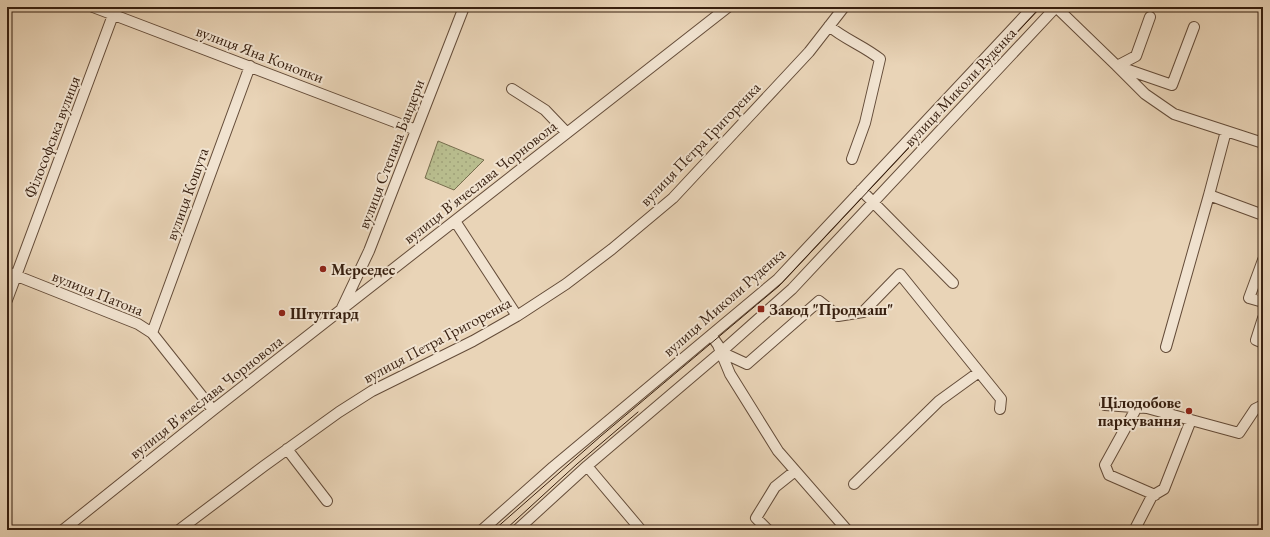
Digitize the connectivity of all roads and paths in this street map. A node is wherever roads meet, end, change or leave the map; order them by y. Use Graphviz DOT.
graph roads {
  1 [pos="92,7"];
  2 [pos="464,7"];
  3 [pos="728,7"];
  4 [pos="844,7"];
  5 [pos="1033,7"];
  6 [pos="1056,7"];
  7 [pos="115,11"];
  8 [pos="1150,17"];
  9 [pos="829,26"];
  10 [pos="1194,27"];
  11 [pos="250,66"];
  12 [pos="1116,66"];
  13 [pos="512,89"];
  14 [pos="416,130"];
  15 [pos="1226,132"];
  16 [pos="566,133"];
  17 [pos="1263,142"];
  18 [pos="852,158"];
  19 [pos="861,190"];
  20 [pos="1209,195"];
  21 [pos="873,202"];
  22 [pos="1263,215"];
  23 [pos="455,221"];
  24 [pos="1263,260"];
  25 [pos="11,273"];
  26 [pos="953,283"];
  27 [pos="7,300"];
  28 [pos="1263,302"];
  29 [pos="341,310"];
  30 [pos="517,316"];
  31 [pos="1263,318"];
  32 [pos="152,333"];
  33 [pos="711,335"];
  34 [pos="1263,343"];
  35 [pos="1166,347"];
  36 [pos="721,352"];
  37 [pos="979,372"];
  38 [pos="1105,405"];
  39 [pos="1263,405"];
  40 [pos="1137,407"];
  41 [pos="1000,409"];
  42 [pos="213,410"];
  43 [pos="1191,420"];
  44 [pos="287,449"];
  45 [pos="586,466"];
  46 [pos="795,471"];
  47 [pos="854,484"];
  48 [pos="1155,495"];
  49 [pos="327,501"];
  50 [pos="1136,527"];
  51 [pos="63,530"];
  52 [pos="179,530"];
  53 [pos="482,530"];
  54 [pos="517,530"];
  55 [pos="641,530"];
  56 [pos="768,530"];
  57 [pos="847,530"];
  1 -- 7 [label="street, вулиця Яна Конопки"];
  2 -- 14 [label="street, вулиця Степана Бандери"];
  3 -- 16 [label="street, вулиця В'ячеслава Чорновола"];
  4 -- 9 [label="street, вулиця Петра Григоренка"];
  5 -- 19 [label="street, вулиця Миколи Руденка"];
  6 -- 12 [label="street"];
  6 -- 21 [label="street, вулиця Миколи Руденка"];
  7 -- 11 [label="street, вулиця Яна Конопки"];
  7 -- 25 [label="street, Філософська вулиця"];
  8 -- 12 [label="street"];
  9 -- 18 [label="street"];
  9 -- 30 [label="street, вулиця Петра Григоренка"];
  10 -- 12 [label="street"];
  11 -- 14 [label="street, вулиця Яна Конопки"];
  11 -- 32 [label="street, вулиця Кошута"];
  12 -- 15 [label="street"];
  13 -- 16 [label="street"];
  14 -- 29 [label="street, вулиця Степана Бандери"];
  15 -- 17 [label="street"];
  15 -- 20 [label="street"];
  16 -- 23 [label="street, вулиця В'ячеслава Чорновола"];
  19 -- 21 [label="street"];
  19 -- 33 [label="street, вулиця Миколи Руденка"];
  20 -- 22 [label="street"];
  20 -- 35 [label="street"];
  21 -- 26 [label="street"];
  21 -- 36 [label="street, вулиця Миколи Руденка"];
  23 -- 29 [label="street, вулиця В'ячеслава Чорновола"];
  23 -- 30 [label="street"];
  24 -- 28 [label="street"];
  25 -- 27 [label="street, Філософська вулиця"];
  25 -- 32 [label="street, вулиця Патона"];
  29 -- 42 [label="street, вулиця В'ячеслава Чорновола"];
  30 -- 44 [label="street, вулиця Петра Григоренка"];
  31 -- 34 [label="street"];
  32 -- 42 [label="street, вулиця Патона"];
  33 -- 36 [label="street"];
  33 -- 53 [label="street, вулиця Миколи Руденка"];
  36 -- 37 [label="street"];
  36 -- 45 [label="street, вулиця Миколи Руденка"];
  36 -- 46 [label="street"];
  37 -- 41 [label="street"];
  37 -- 47 [label="street"];
  38 -- 40 [label="street"];
  39 -- 43 [label="street"];
  40 -- 43 [label="street"];
  40 -- 48 [label="street"];
  42 -- 51 [label="street, вулиця В'ячеслава Чорновола"];
  43 -- 48 [label="street"];
  44 -- 49 [label="street"];
  44 -- 52 [label="street, вулиця Петра Григоренка"];
  45 -- 54 [label="street, вулиця Миколи Руденка"];
  45 -- 55 [label="street"];
  46 -- 56 [label="street"];
  46 -- 57 [label="street"];
  48 -- 50 [label="street"];
}
